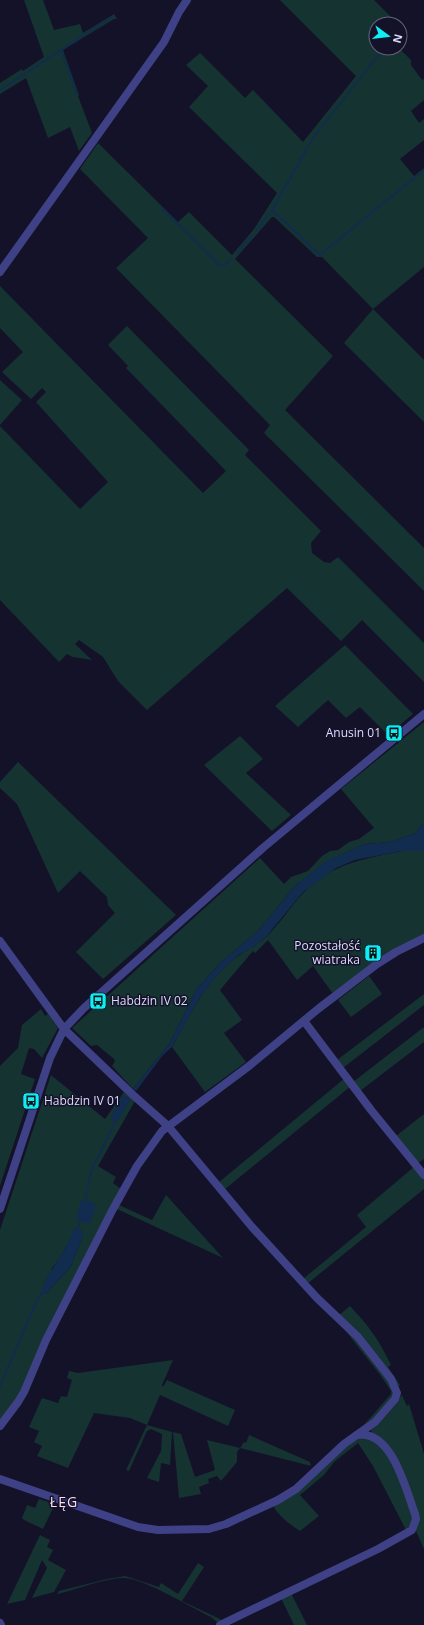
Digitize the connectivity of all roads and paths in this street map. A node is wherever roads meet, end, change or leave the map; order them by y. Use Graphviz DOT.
graph roads {
  1 [pos="186,0"];
  2 [pos="0,272"];
  3 [pos="424,714"];
  4 [pos="424,938"];
  5 [pos="0,941"];
  6 [pos="304,1021"];
  7 [pos="64,1030"];
  8 [pos="168,1126"];
  9 [pos="424,1175"];
  10 [pos="0,1209"];
  11 [pos="0,1426"];
  12 [pos="357,1435"];
  13 [pos="0,1479"];
  14 [pos="220,1625"];
  1 -- 2 [label="street"];
  3 -- 7 [label="street"];
  4 -- 6 [label="street"];
  5 -- 7 [label="street"];
  6 -- 8 [label="street"];
  6 -- 9 [label="street"];
  7 -- 8 [label="street"];
  7 -- 10 [label="street"];
  8 -- 11 [label="street"];
  8 -- 12 [label="street"];
  12 -- 13 [label="street"];
  12 -- 14 [label="street"];
}
